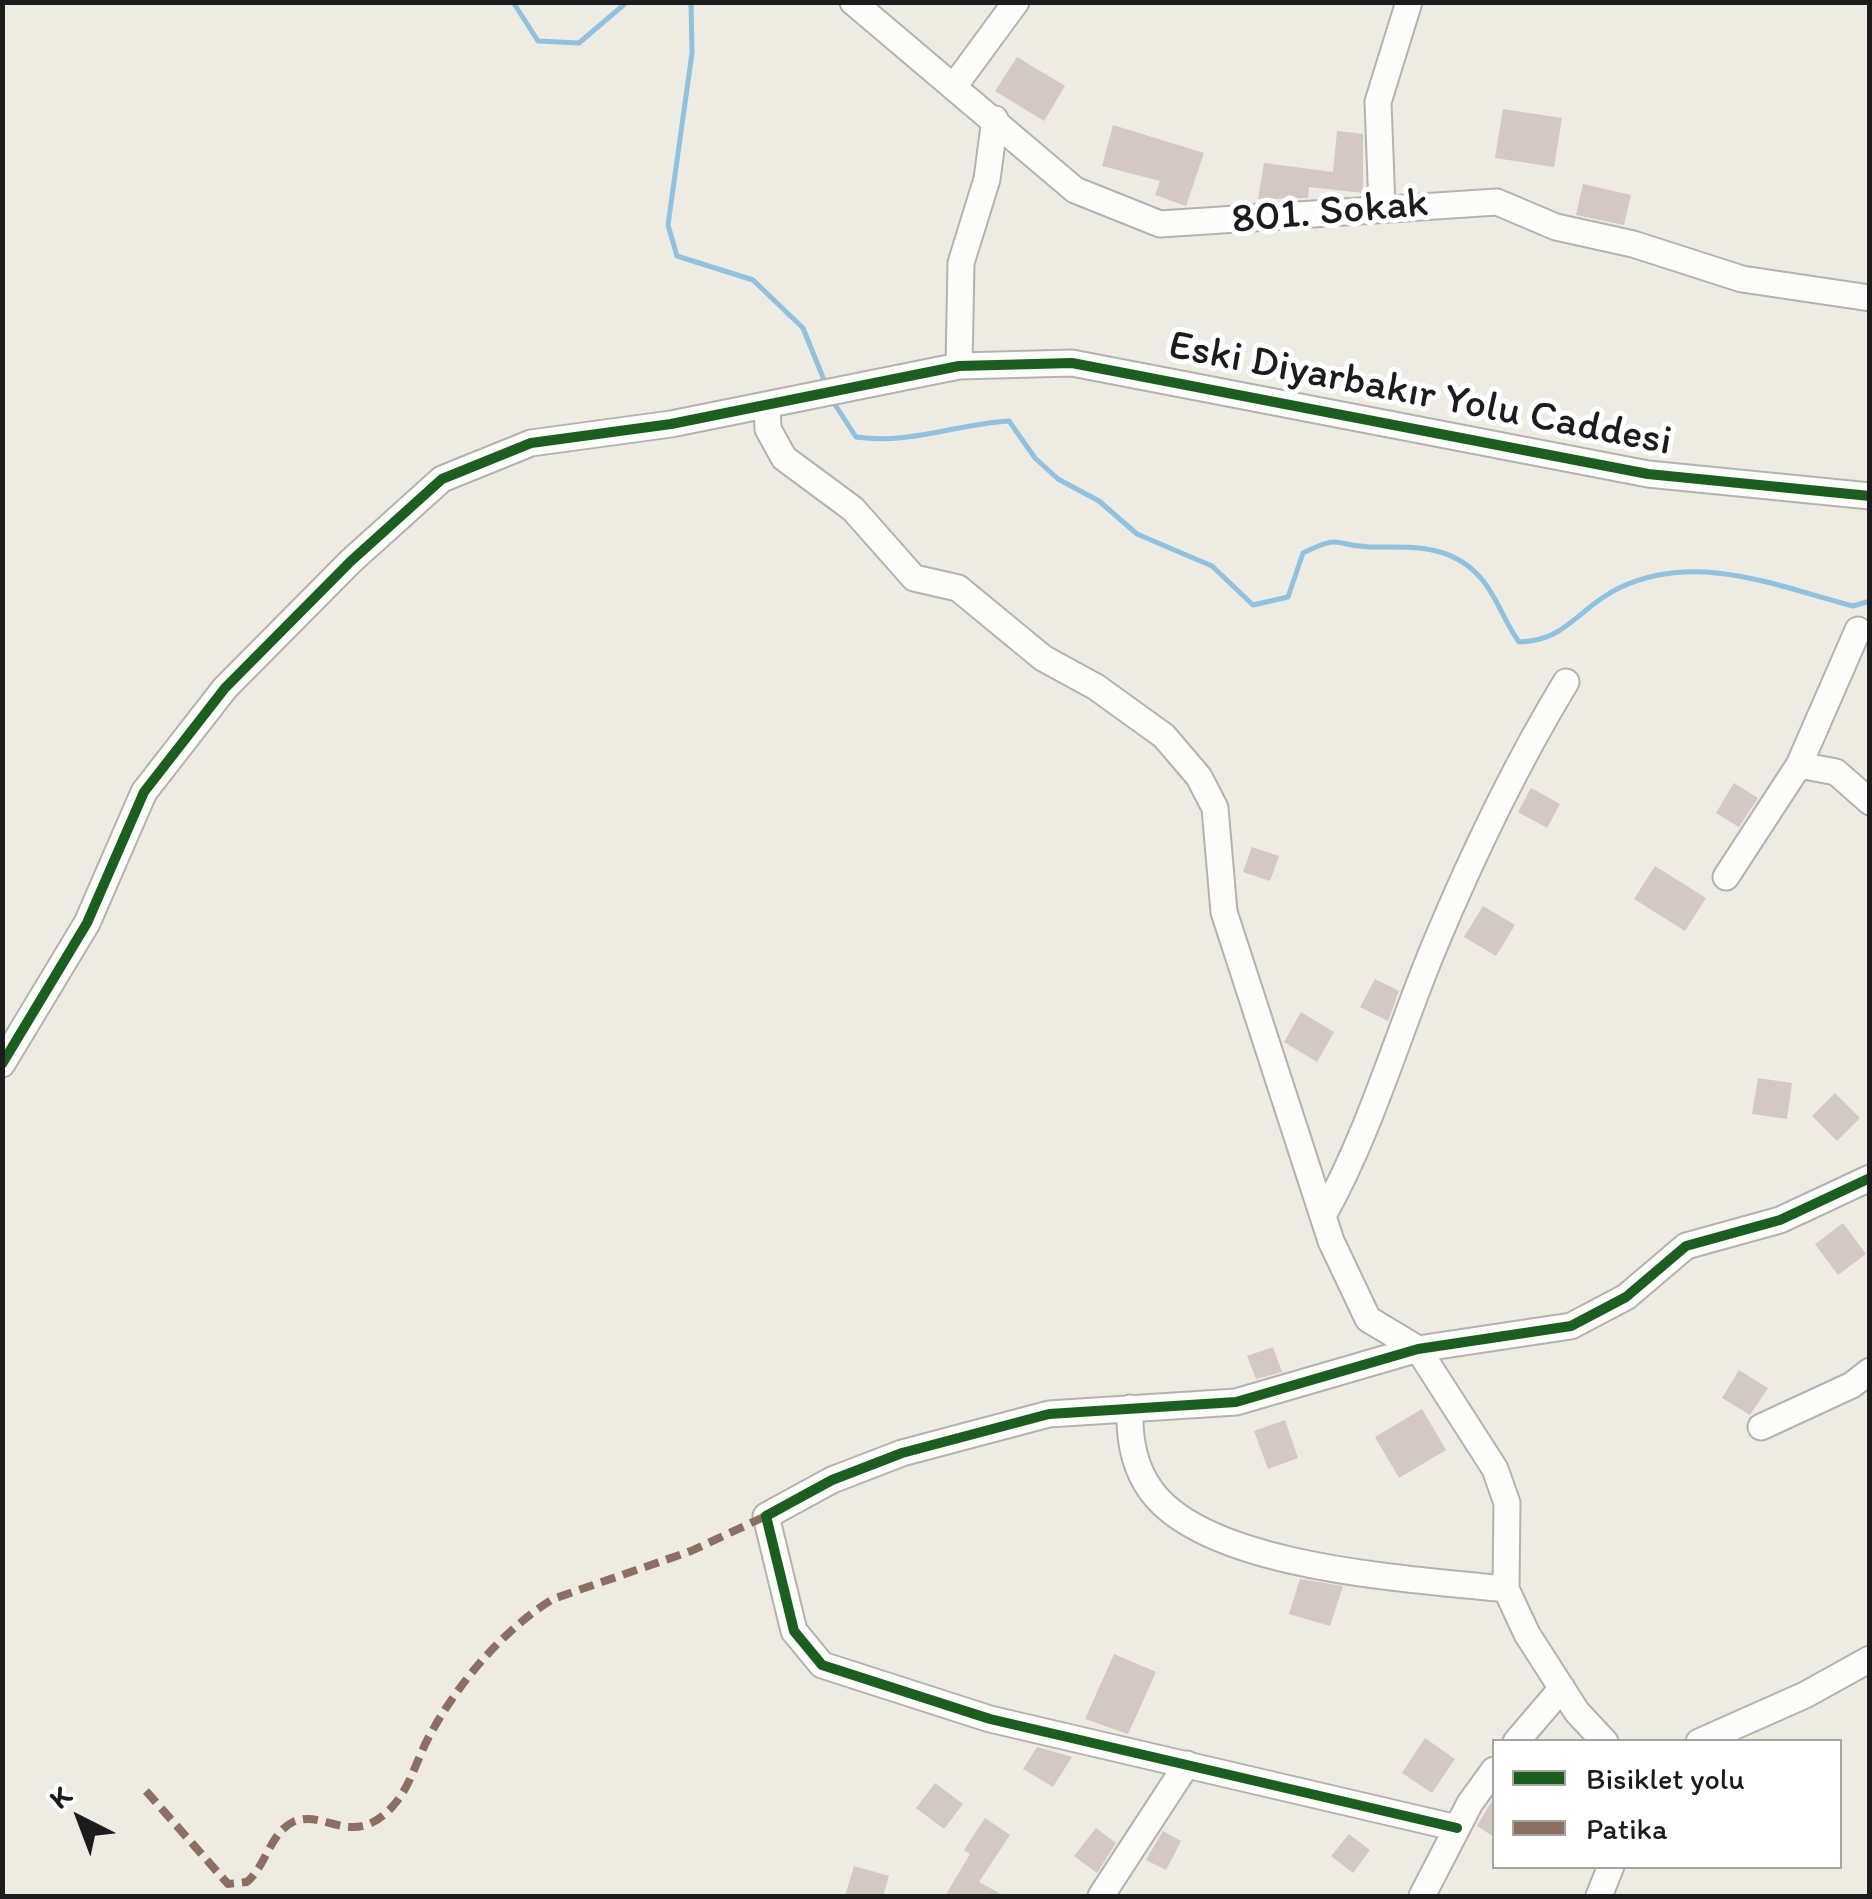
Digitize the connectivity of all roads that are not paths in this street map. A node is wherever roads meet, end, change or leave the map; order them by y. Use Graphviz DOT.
graph roads {
  1 [pos="853,2"];
  2 [pos="1016,2"];
  3 [pos="1409,2"];
  4 [pos="955,84"];
  5 [pos="995,120"];
  6 [pos="1382,207"];
  7 [pos="1870,298"];
  8 [pos="959,366"];
  9 [pos="766,405"];
  10 [pos="1870,496"];
  11 [pos="1858,630"];
  12 [pos="1566,682"];
  13 [pos="1799,765"];
  14 [pos="1870,802"];
  15 [pos="1726,877"];
  16 [pos="2,1064"];
  17 [pos="1870,1178"];
  18 [pos="1324,1214"];
  19 [pos="1418,1349"];
  20 [pos="1870,1371"];
  21 [pos="1130,1408"];
  22 [pos="1761,1426"];
  23 [pos="1506,1589"];
  24 [pos="1870,1659"];
  25 [pos="1562,1688"];
  26 [pos="1519,1739"];
  27 [pos="1603,1739"];
  28 [pos="1706,1739"];
  29 [pos="1187,1764"];
  30 [pos="1492,1773"];
  31 [pos="1457,1828"];
  32 [pos="1610,1869"];
  33 [pos="1101,1896"];
  34 [pos="1422,1896"];
  35 [pos="1599,1896"];
  1 -- 4 [label="street, 801. Sokak"];
  2 -- 4 [label="street"];
  3 -- 6 [label="street"];
  4 -- 5 [label="street, 801. Sokak"];
  5 -- 6 [label="street, 801. Sokak"];
  5 -- 8 [label="street"];
  6 -- 7 [label="street, 801. Sokak"];
  8 -- 9 [label="street, Eski Diyarbakır Yolu Caddesi"];
  8 -- 10 [label="street, Eski Diyarbakır Yolu Caddesi"];
  9 -- 16 [label="street, Eski Diyarbakır Yolu Caddesi"];
  9 -- 18 [label="street"];
  11 -- 13 [label="street"];
  12 -- 18 [label="street"];
  13 -- 14 [label="street"];
  13 -- 15 [label="street"];
  17 -- 19 [label="street"];
  18 -- 19 [label="street"];
  19 -- 21 [label="street"];
  19 -- 23 [label="street"];
  20 -- 22 [label="street"];
  21 -- 23 [label="street"];
  21 -- 29 [label="street"];
  23 -- 25 [label="street"];
  24 -- 28 [label="street"];
  25 -- 26 [label="street"];
  25 -- 27 [label="street"];
  29 -- 31 [label="street"];
  29 -- 33 [label="street"];
  30 -- 31 [label="street"];
  31 -- 34 [label="street"];
  32 -- 35 [label="street"];
}
